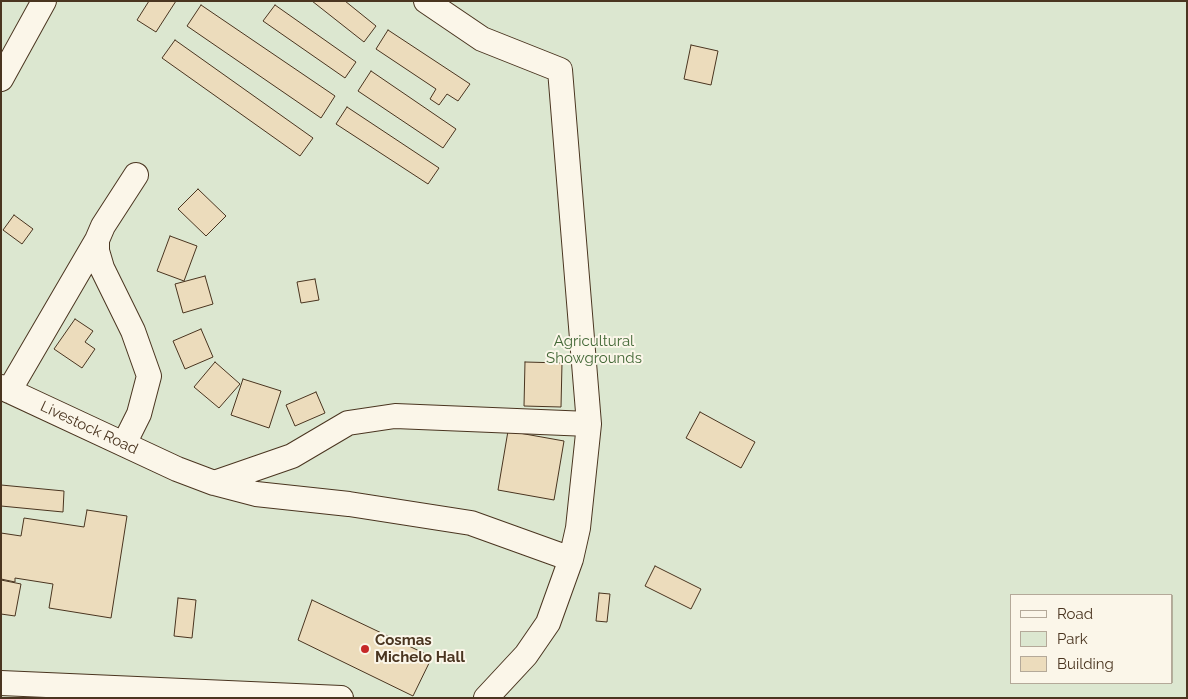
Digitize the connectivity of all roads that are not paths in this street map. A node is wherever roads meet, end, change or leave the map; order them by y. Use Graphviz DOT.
graph roads {
  1 [pos="44,1"];
  2 [pos="426,1"];
  3 [pos="1,79"];
  4 [pos="136,174"];
  5 [pos="97,240"];
  6 [pos="5,389"];
  7 [pos="589,424"];
  8 [pos="124,444"];
  9 [pos="214,483"];
  10 [pos="572,559"];
  11 [pos="1,683"];
  12 [pos="341,698"];
  13 [pos="486,698"];
  1 -- 3 [label="lane"];
  2 -- 7 [label="lane"];
  4 -- 5 [label="lane"];
  5 -- 6 [label="lane"];
  5 -- 8 [label="lane"];
  6 -- 8 [label="lane, Livestock Road"];
  7 -- 9 [label="lane"];
  7 -- 10 [label="lane"];
  8 -- 9 [label="lane, Livestock Road"];
  9 -- 10 [label="lane, Livestock Road"];
  10 -- 13 [label="lane"];
  11 -- 12 [label="lane"];
}
